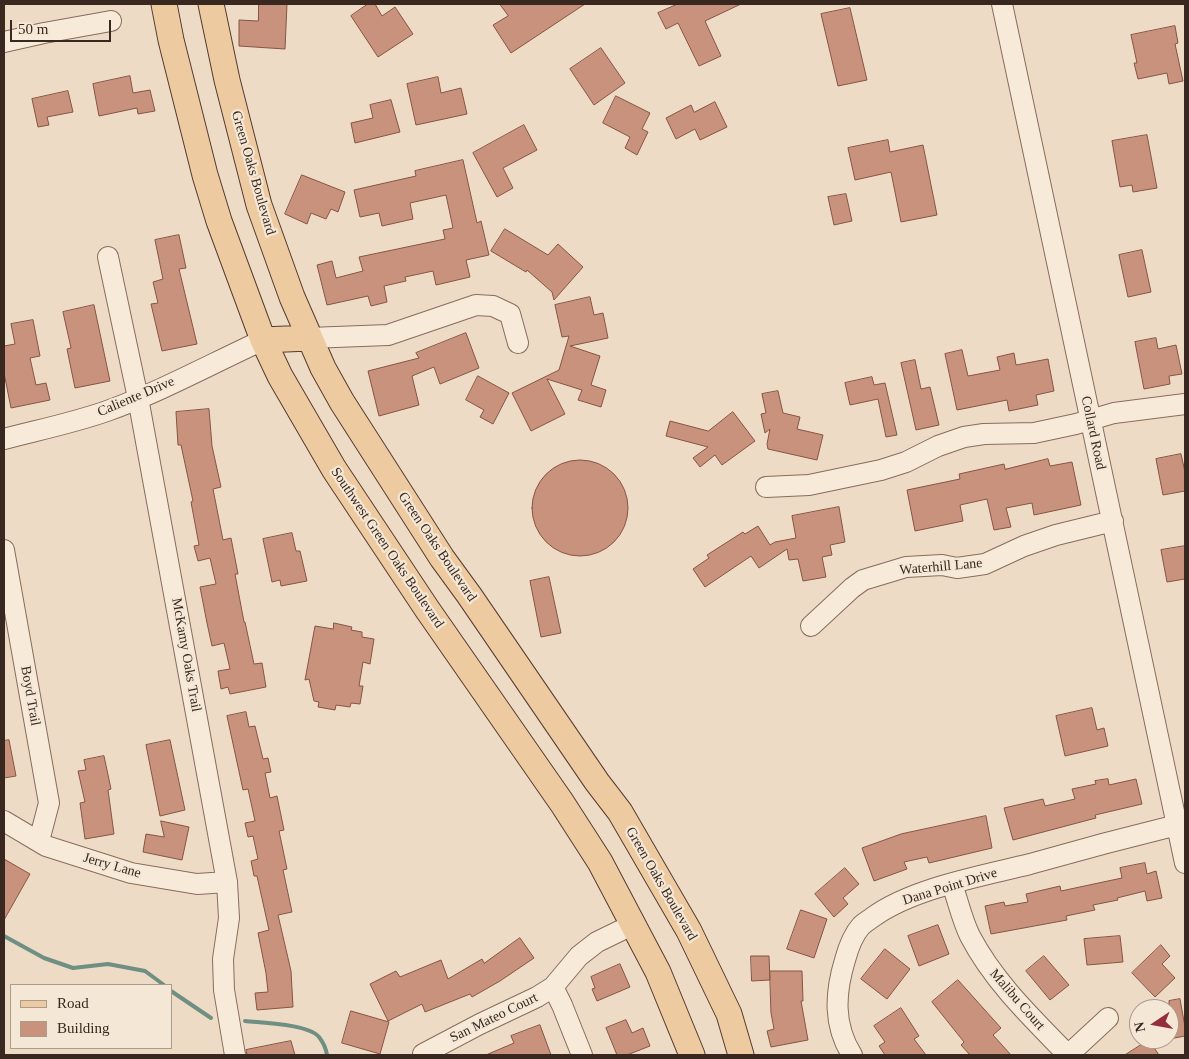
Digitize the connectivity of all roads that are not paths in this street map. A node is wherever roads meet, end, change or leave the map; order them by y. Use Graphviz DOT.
graph roads {
  1 [pos="164,4"];
  2 [pos="211,4"];
  3 [pos="1002,4"];
  4 [pos="111,22"];
  5 [pos="4,42"];
  6 [pos="108,257"];
  7 [pos="309,338"];
  8 [pos="263,340"];
  9 [pos="518,343"];
  10 [pos="138,398"];
  11 [pos="1185,404"];
  12 [pos="1090,419"];
  13 [pos="4,438"];
  14 [pos="766,487"];
  15 [pos="400,492"];
  16 [pos="368,518"];
  17 [pos="1113,521"];
  18 [pos="4,550"];
  19 [pos="811,626"];
  20 [pos="597,782"];
  21 [pos="562,803"];
  22 [pos="1179,814"];
  23 [pos="4,821"];
  24 [pos="39,841"];
  25 [pos="1185,863"];
  26 [pos="227,882"];
  27 [pos="952,884"];
  28 [pos="634,924"];
  29 [pos="553,987"];
  30 [pos="1108,1018"];
  31 [pos="422,1054"];
  32 [pos="235,1055"];
  33 [pos="582,1055"];
  34 [pos="692,1055"];
  35 [pos="741,1055"];
  36 [pos="852,1055"];
  37 [pos="1068,1055"];
  1 -- 8 [label="main road, Southwest Green Oaks Boulevard"];
  2 -- 7 [label="main road, Green Oaks Boulevard"];
  3 -- 12 [label="street, Collard Road"];
  4 -- 5 [label="street"];
  6 -- 10 [label="street, McKamy Oaks Trail"];
  7 -- 8 [label="main road"];
  7 -- 9 [label="street"];
  7 -- 15 [label="main road, Green Oaks Boulevard"];
  8 -- 10 [label="street, Caliente Drive"];
  8 -- 16 [label="main road, Southwest Green Oaks Boulevard"];
  10 -- 13 [label="street, Caliente Drive"];
  10 -- 26 [label="street, McKamy Oaks Trail"];
  11 -- 12 [label="street"];
  12 -- 14 [label="street"];
  12 -- 17 [label="street, Collard Road"];
  15 -- 16 [label="main road"];
  15 -- 20 [label="main road, Green Oaks Boulevard"];
  16 -- 21 [label="main road, Southwest Green Oaks Boulevard"];
  17 -- 19 [label="street, Waterhill Lane"];
  17 -- 22 [label="street, Collard Road"];
  18 -- 24 [label="street, Boyd Trail"];
  20 -- 21 [label="main road"];
  20 -- 35 [label="main road, Green Oaks Boulevard"];
  21 -- 28 [label="main road, Southwest Green Oaks Boulevard"];
  22 -- 25 [label="street, Collard Road"];
  22 -- 27 [label="street, Dana Point Drive"];
  23 -- 24 [label="street, Jerry Lane"];
  24 -- 26 [label="street, Jerry Lane"];
  26 -- 32 [label="street, McKamy Oaks Trail"];
  27 -- 36 [label="street, Dana Point Drive"];
  27 -- 37 [label="street, Malibu Court"];
  28 -- 29 [label="street, San Mateo Court"];
  28 -- 34 [label="main road, Southwest Green Oaks Boulevard"];
  29 -- 31 [label="street, San Mateo Court"];
  29 -- 33 [label="street"];
  30 -- 37 [label="street, Malibu Court"];
}
